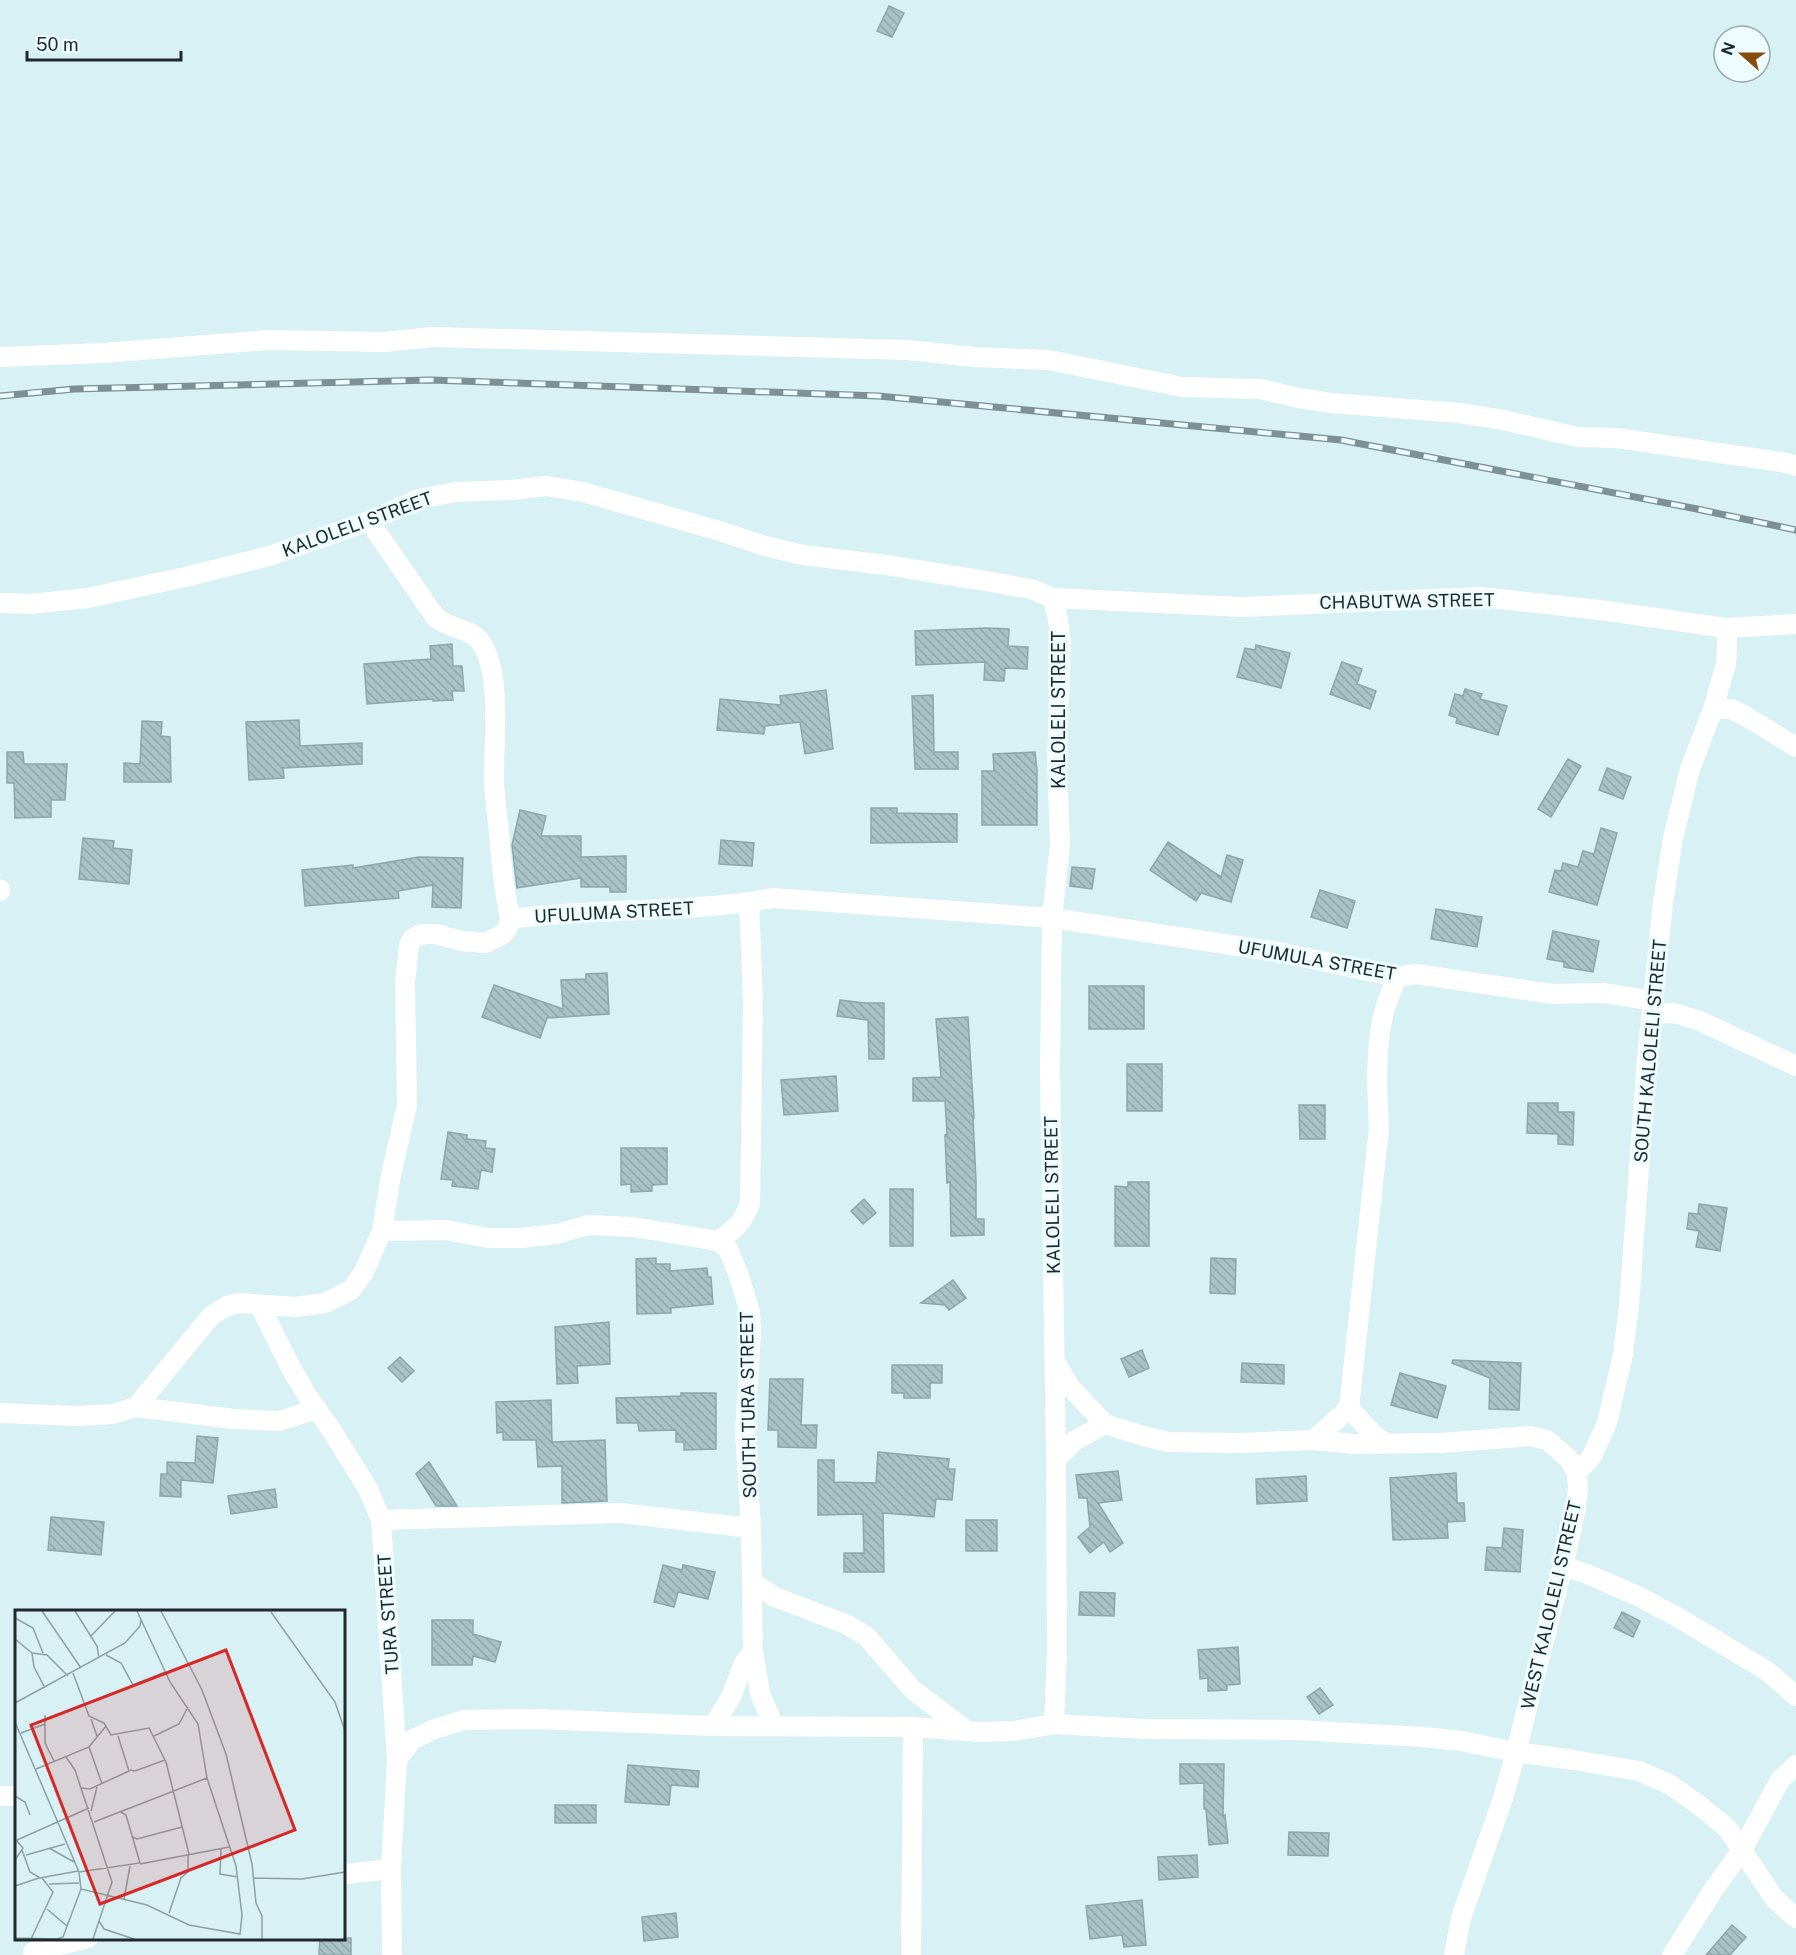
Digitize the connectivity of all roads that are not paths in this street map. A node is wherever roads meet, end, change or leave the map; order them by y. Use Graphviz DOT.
graph roads {
  1 [pos="0,357"];
  2 [pos="1796,466"];
  3 [pos="369,521"];
  4 [pos="1053,598"];
  5 [pos="0,603"];
  6 [pos="1796,624"];
  7 [pos="1726,628"];
  8 [pos="1713,709"];
  9 [pos="1796,747"];
  10 [pos="749,902"];
  11 [pos="1052,918"];
  12 [pos="510,919"];
  13 [pos="1397,977"];
  14 [pos="1652,1007"];
  15 [pos="1796,1066"];
  16 [pos="382,1231"];
  17 [pos="718,1241"];
  18 [pos="260,1306"];
  19 [pos="1055,1359"];
  20 [pos="136,1407"];
  21 [pos="1349,1408"];
  22 [pos="317,1410"];
  23 [pos="0,1413"];
  24 [pos="1106,1424"];
  25 [pos="1314,1440"];
  26 [pos="1385,1443"];
  27 [pos="1056,1459"];
  28 [pos="1577,1473"];
  29 [pos="381,1520"];
  30 [pos="751,1528"];
  31 [pos="1563,1566"];
  32 [pos="752,1582"];
  33 [pos="753,1651"];
  34 [pos="1796,1696"];
  35 [pos="1054,1724"];
  36 [pos="713,1726"];
  37 [pos="774,1726"];
  38 [pos="913,1727"];
  39 [pos="967,1731"];
  40 [pos="1516,1752"];
  41 [pos="397,1760"];
  42 [pos="1796,1765"];
  43 [pos="1742,1850"];
  44 [pos="392,1869"];
  45 [pos="345,1874"];
  46 [pos="1796,1918"];
  47 [pos="77,1940"];
  48 [pos="33,1948"];
  49 [pos="392,1955"];
  50 [pos="911,1955"];
  51 [pos="1454,1955"];
  52 [pos="1672,1955"];
  1 -- 2 [label="street"];
  3 -- 4 [label="street, KALOLELI STREET"];
  3 -- 5 [label="street, KALOLELI STREET"];
  3 -- 12 [label="street"];
  4 -- 7 [label="street, CHABUTWA STREET"];
  4 -- 11 [label="street, KALOLELI STREET"];
  6 -- 7 [label="street, CHABUTWA STREET"];
  7 -- 8 [label="street, SOUTH KALOLELI STREET"];
  8 -- 9 [label="street"];
  8 -- 14 [label="street, SOUTH KALOLELI STREET"];
  10 -- 11 [label="street, UFULUMA STREET"];
  10 -- 12 [label="street, UFULUMA STREET"];
  10 -- 17 [label="street"];
  11 -- 13 [label="street, UFUMULA STREET"];
  11 -- 19 [label="street, KALOLELI STREET"];
  12 -- 16 [label="street, UFULUMA STREET"];
  13 -- 14 [label="street, UFUMULA STREET"];
  13 -- 21 [label="street"];
  14 -- 15 [label="street, UFUMULA STREET"];
  14 -- 28 [label="street, SOUTH KALOLELI STREET"];
  16 -- 17 [label="street"];
  16 -- 18 [label="street, UFULUMA STREET"];
  17 -- 30 [label="street, SOUTH TURA STREET"];
  18 -- 20 [label="street, UFULUMA STREET"];
  18 -- 22 [label="street, TURA STREET"];
  19 -- 24 [label="street"];
  19 -- 27 [label="street, KALOLELI STREET"];
  20 -- 22 [label="street"];
  20 -- 23 [label="street"];
  21 -- 25 [label="street"];
  21 -- 26 [label="street"];
  22 -- 29 [label="street, TURA STREET"];
  24 -- 25 [label="street"];
  24 -- 27 [label="street"];
  25 -- 26 [label="street"];
  26 -- 28 [label="street"];
  27 -- 35 [label="street, KALOLELI STREET"];
  28 -- 31 [label="street, WEST KALOLELI STREET"];
  29 -- 30 [label="street"];
  29 -- 41 [label="street, TURA STREET"];
  30 -- 32 [label="street, SOUTH TURA STREET"];
  31 -- 34 [label="street"];
  31 -- 40 [label="street, WEST KALOLELI STREET"];
  32 -- 33 [label="street, SOUTH TURA STREET"];
  32 -- 39 [label="street"];
  33 -- 36 [label="street"];
  33 -- 37 [label="street, SOUTH TURA STREET"];
  35 -- 39 [label="street"];
  35 -- 40 [label="street"];
  36 -- 37 [label="street"];
  36 -- 41 [label="street"];
  37 -- 38 [label="street"];
  38 -- 39 [label="street"];
  38 -- 50 [label="street"];
  40 -- 43 [label="street"];
  40 -- 51 [label="street, WEST KALOLELI STREET"];
  41 -- 44 [label="street, TURA STREET"];
  42 -- 43 [label="street"];
  43 -- 46 [label="street"];
  43 -- 52 [label="street"];
  44 -- 45 [label="street"];
  44 -- 49 [label="street, TURA STREET"];
  47 -- 48 [label="street"];
}
